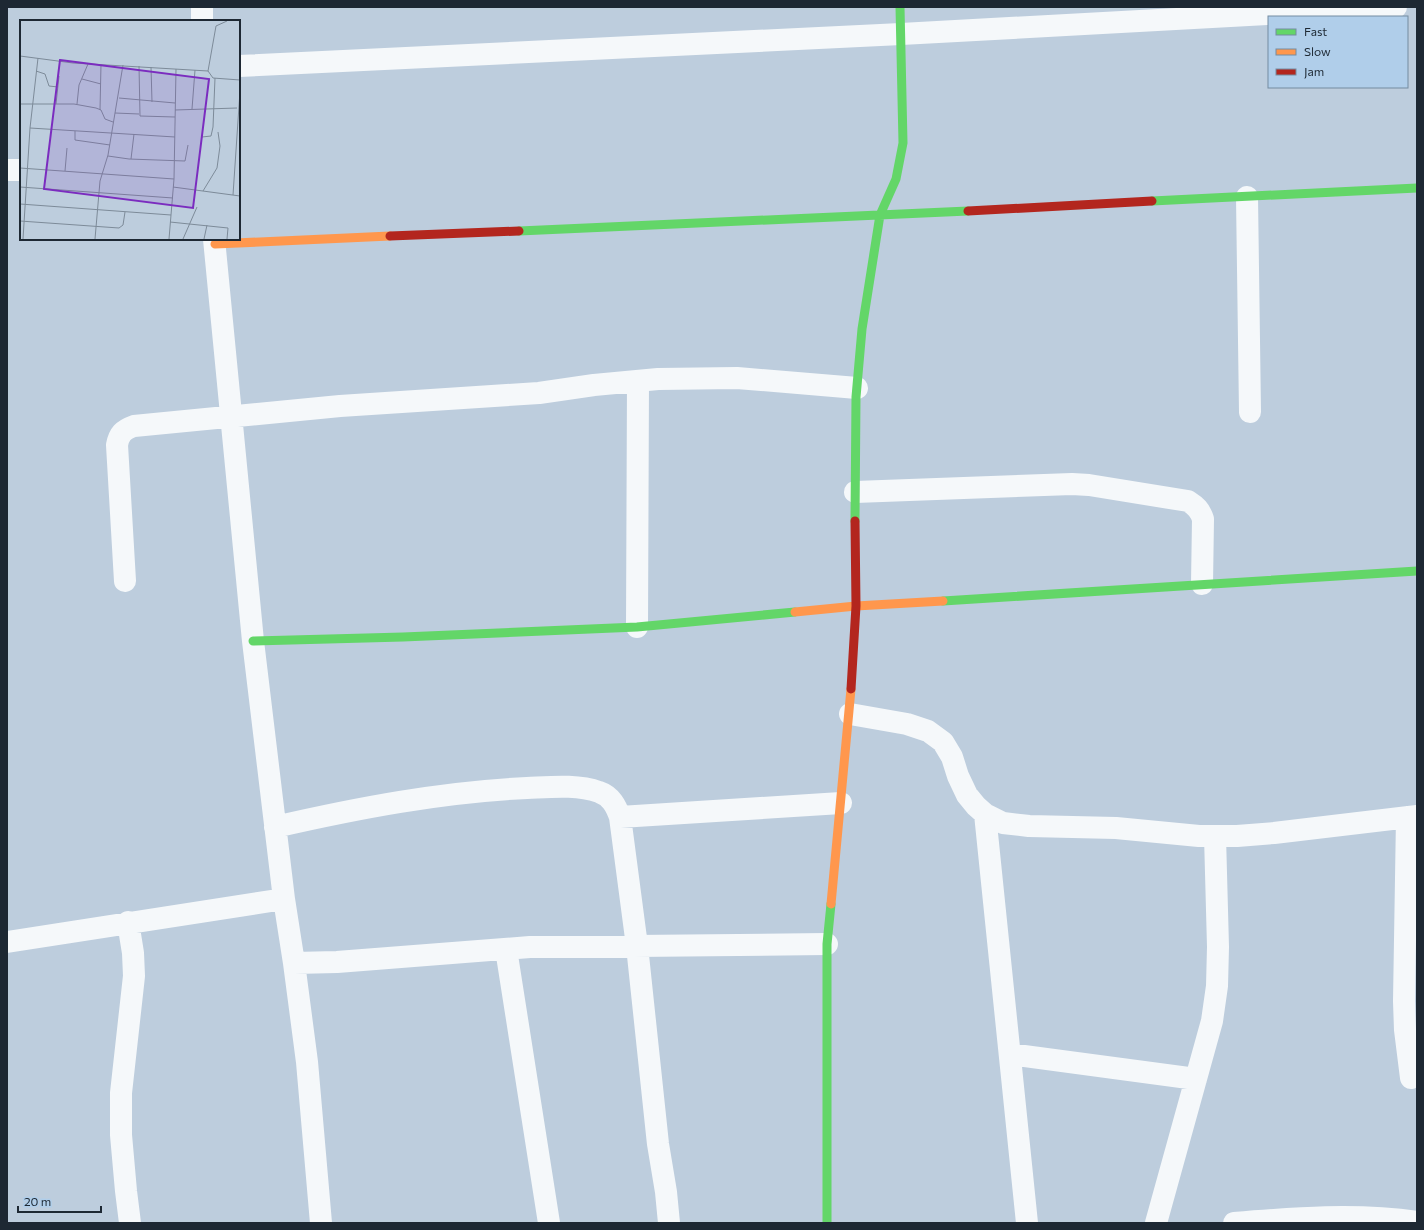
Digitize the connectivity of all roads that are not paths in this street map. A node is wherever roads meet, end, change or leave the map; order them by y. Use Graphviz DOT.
graph roads {
  1 [pos="202,7"];
  2 [pos="900,7"];
  3 [pos="1396,7"];
  4 [pos="202,20"];
  5 [pos="901,34"];
  6 [pos="240,66"];
  7 [pos="7,170"];
  8 [pos="20,170"];
  9 [pos="1417,188"];
  10 [pos="1247,197"];
  11 [pos="880,215"];
  12 [pos="215,242"];
  13 [pos="638,381"];
  14 [pos="857,392"];
  15 [pos="1250,412"];
  16 [pos="232,418"];
  17 [pos="855,492"];
  18 [pos="1417,571"];
  19 [pos="126,580"];
  20 [pos="1202,584"];
  21 [pos="856,606"];
  22 [pos="637,627"];
  23 [pos="253,642"];
  24 [pos="850,714"];
  25 [pos="841,803"];
  26 [pos="984,814"];
  27 [pos="1412,816"];
  28 [pos="620,817"];
  29 [pos="275,827"];
  30 [pos="1215,836"];
  31 [pos="284,899"];
  32 [pos="128,922"];
  33 [pos="7,942"];
  34 [pos="827,944"];
  35 [pos="637,946"];
  36 [pos="506,949"];
  37 [pos="294,963"];
  38 [pos="1411,973"];
  39 [pos="1010,1054"];
  40 [pos="1411,1078"];
  41 [pos="1196,1079"];
  42 [pos="1417,1222"];
  43 [pos="130,1223"];
  44 [pos="321,1223"];
  45 [pos="549,1223"];
  46 [pos="669,1223"];
  47 [pos="827,1223"];
  48 [pos="1027,1223"];
  49 [pos="1156,1223"];
  50 [pos="1234,1223"];
  1 -- 4 [label="street"];
  2 -- 5 [label="street"];
  3 -- 5 [label="street"];
  5 -- 6 [label="street"];
  5 -- 11 [label="street"];
  7 -- 8 [label="street"];
  9 -- 10 [label="street"];
  10 -- 11 [label="street"];
  10 -- 15 [label="street"];
  11 -- 12 [label="street"];
  11 -- 14 [label="street"];
  12 -- 16 [label="street"];
  13 -- 14 [label="street"];
  13 -- 16 [label="street"];
  13 -- 22 [label="street"];
  14 -- 17 [label="street"];
  16 -- 19 [label="street"];
  16 -- 23 [label="street"];
  17 -- 20 [label="street"];
  17 -- 21 [label="street"];
  18 -- 20 [label="street"];
  20 -- 21 [label="street"];
  21 -- 22 [label="street"];
  21 -- 24 [label="street"];
  22 -- 23 [label="street"];
  23 -- 29 [label="street"];
  24 -- 25 [label="street"];
  24 -- 26 [label="street"];
  25 -- 28 [label="street"];
  25 -- 34 [label="street"];
  26 -- 30 [label="street"];
  26 -- 39 [label="street"];
  27 -- 30 [label="street"];
  27 -- 38 [label="street"];
  28 -- 29 [label="street"];
  28 -- 35 [label="street"];
  29 -- 31 [label="street"];
  30 -- 41 [label="street"];
  31 -- 32 [label="street"];
  31 -- 37 [label="street"];
  32 -- 33 [label="street"];
  32 -- 43 [label="street"];
  34 -- 35 [label="street"];
  34 -- 47 [label="street"];
  35 -- 36 [label="street"];
  35 -- 46 [label="street"];
  36 -- 37 [label="street"];
  36 -- 45 [label="street"];
  37 -- 44 [label="street"];
  38 -- 40 [label="street"];
  39 -- 41 [label="street"];
  39 -- 48 [label="street"];
  41 -- 49 [label="street"];
  42 -- 50 [label="street"];
}
